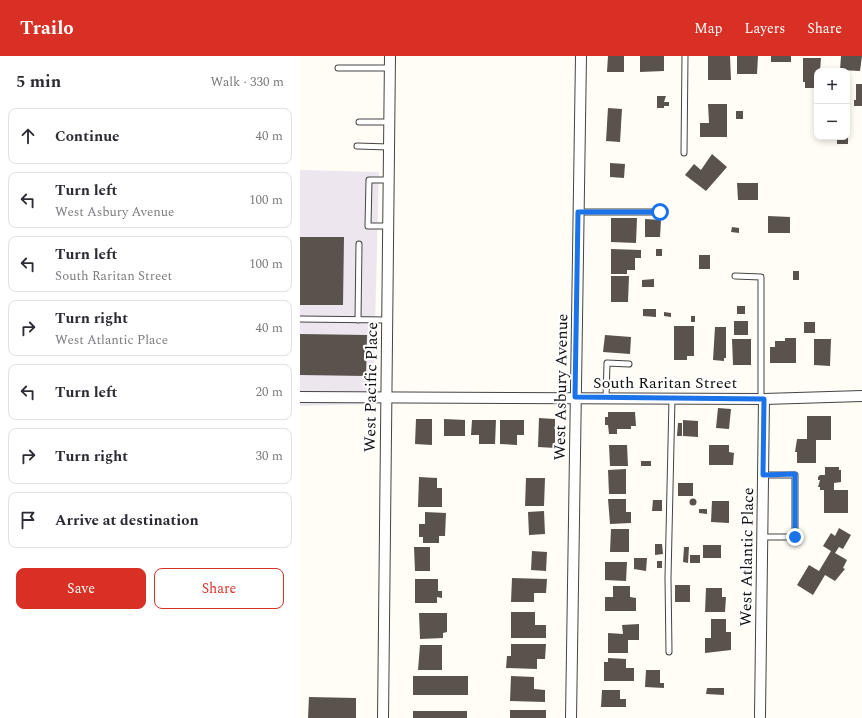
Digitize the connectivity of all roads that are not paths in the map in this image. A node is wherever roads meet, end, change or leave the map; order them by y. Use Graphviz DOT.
graph roads {
  1 [pos="390,56"];
  2 [pos="581,56"];
  3 [pos="685,56"];
  4 [pos="338,68"];
  5 [pos="390,68"];
  6 [pos="359,122"];
  7 [pos="389,122"];
  8 [pos="357,146"];
  9 [pos="389,147"];
  10 [pos="684,153"];
  11 [pos="389,180"];
  12 [pos="578,212"];
  13 [pos="660,212"];
  14 [pos="388,226"];
  15 [pos="359,244"];
  16 [pos="735,276"];
  17 [pos="300,319"];
  18 [pos="358,320"];
  19 [pos="387,320"];
  20 [pos="629,364"];
  21 [pos="386,396"];
  22 [pos="862,396"];
  23 [pos="300,397"];
  24 [pos="575,397"];
  25 [pos="606,398"];
  26 [pos="672,398"];
  27 [pos="762,399"];
  28 [pos="763,475"];
  29 [pos="762,537"];
  30 [pos="669,652"];
  31 [pos="760,716"];
  32 [pos="383,718"];
  33 [pos="571,718"];
  1 -- 5 [label="street, West Pacific Place"];
  2 -- 12 [label="street, West Asbury Avenue"];
  3 -- 10 [label="lane"];
  4 -- 5 [label="lane"];
  5 -- 7 [label="street, West Pacific Place"];
  6 -- 7 [label="lane"];
  7 -- 9 [label="street, West Pacific Place"];
  8 -- 9 [label="lane"];
  9 -- 11 [label="street, West Pacific Place"];
  11 -- 14 [label="street, West Pacific Place"];
  11 -- 14 [label="lane"];
  12 -- 13 [label="lane"];
  12 -- 24 [label="street, West Asbury Avenue"];
  14 -- 19 [label="street, West Pacific Place"];
  15 -- 18 [label="lane"];
  16 -- 27 [label="lane"];
  17 -- 18 [label="lane"];
  18 -- 19 [label="lane"];
  19 -- 21 [label="street, West Pacific Place"];
  20 -- 25 [label="lane"];
  21 -- 23 [label="street, South Raritan Street"];
  21 -- 24 [label="street, South Raritan Street"];
  21 -- 32 [label="street, West Pacific Place"];
  22 -- 27 [label="street, South Raritan Street"];
  24 -- 25 [label="street, South Raritan Street"];
  24 -- 33 [label="street, West Asbury Avenue"];
  25 -- 26 [label="street, South Raritan Street"];
  26 -- 27 [label="street, South Raritan Street"];
  26 -- 30 [label="lane"];
  27 -- 28 [label="street, West Atlantic Place"];
  28 -- 29 [label="street, West Atlantic Place"];
  28 -- 29 [label="lane"];
  29 -- 31 [label="street, West Atlantic Place"];
}
